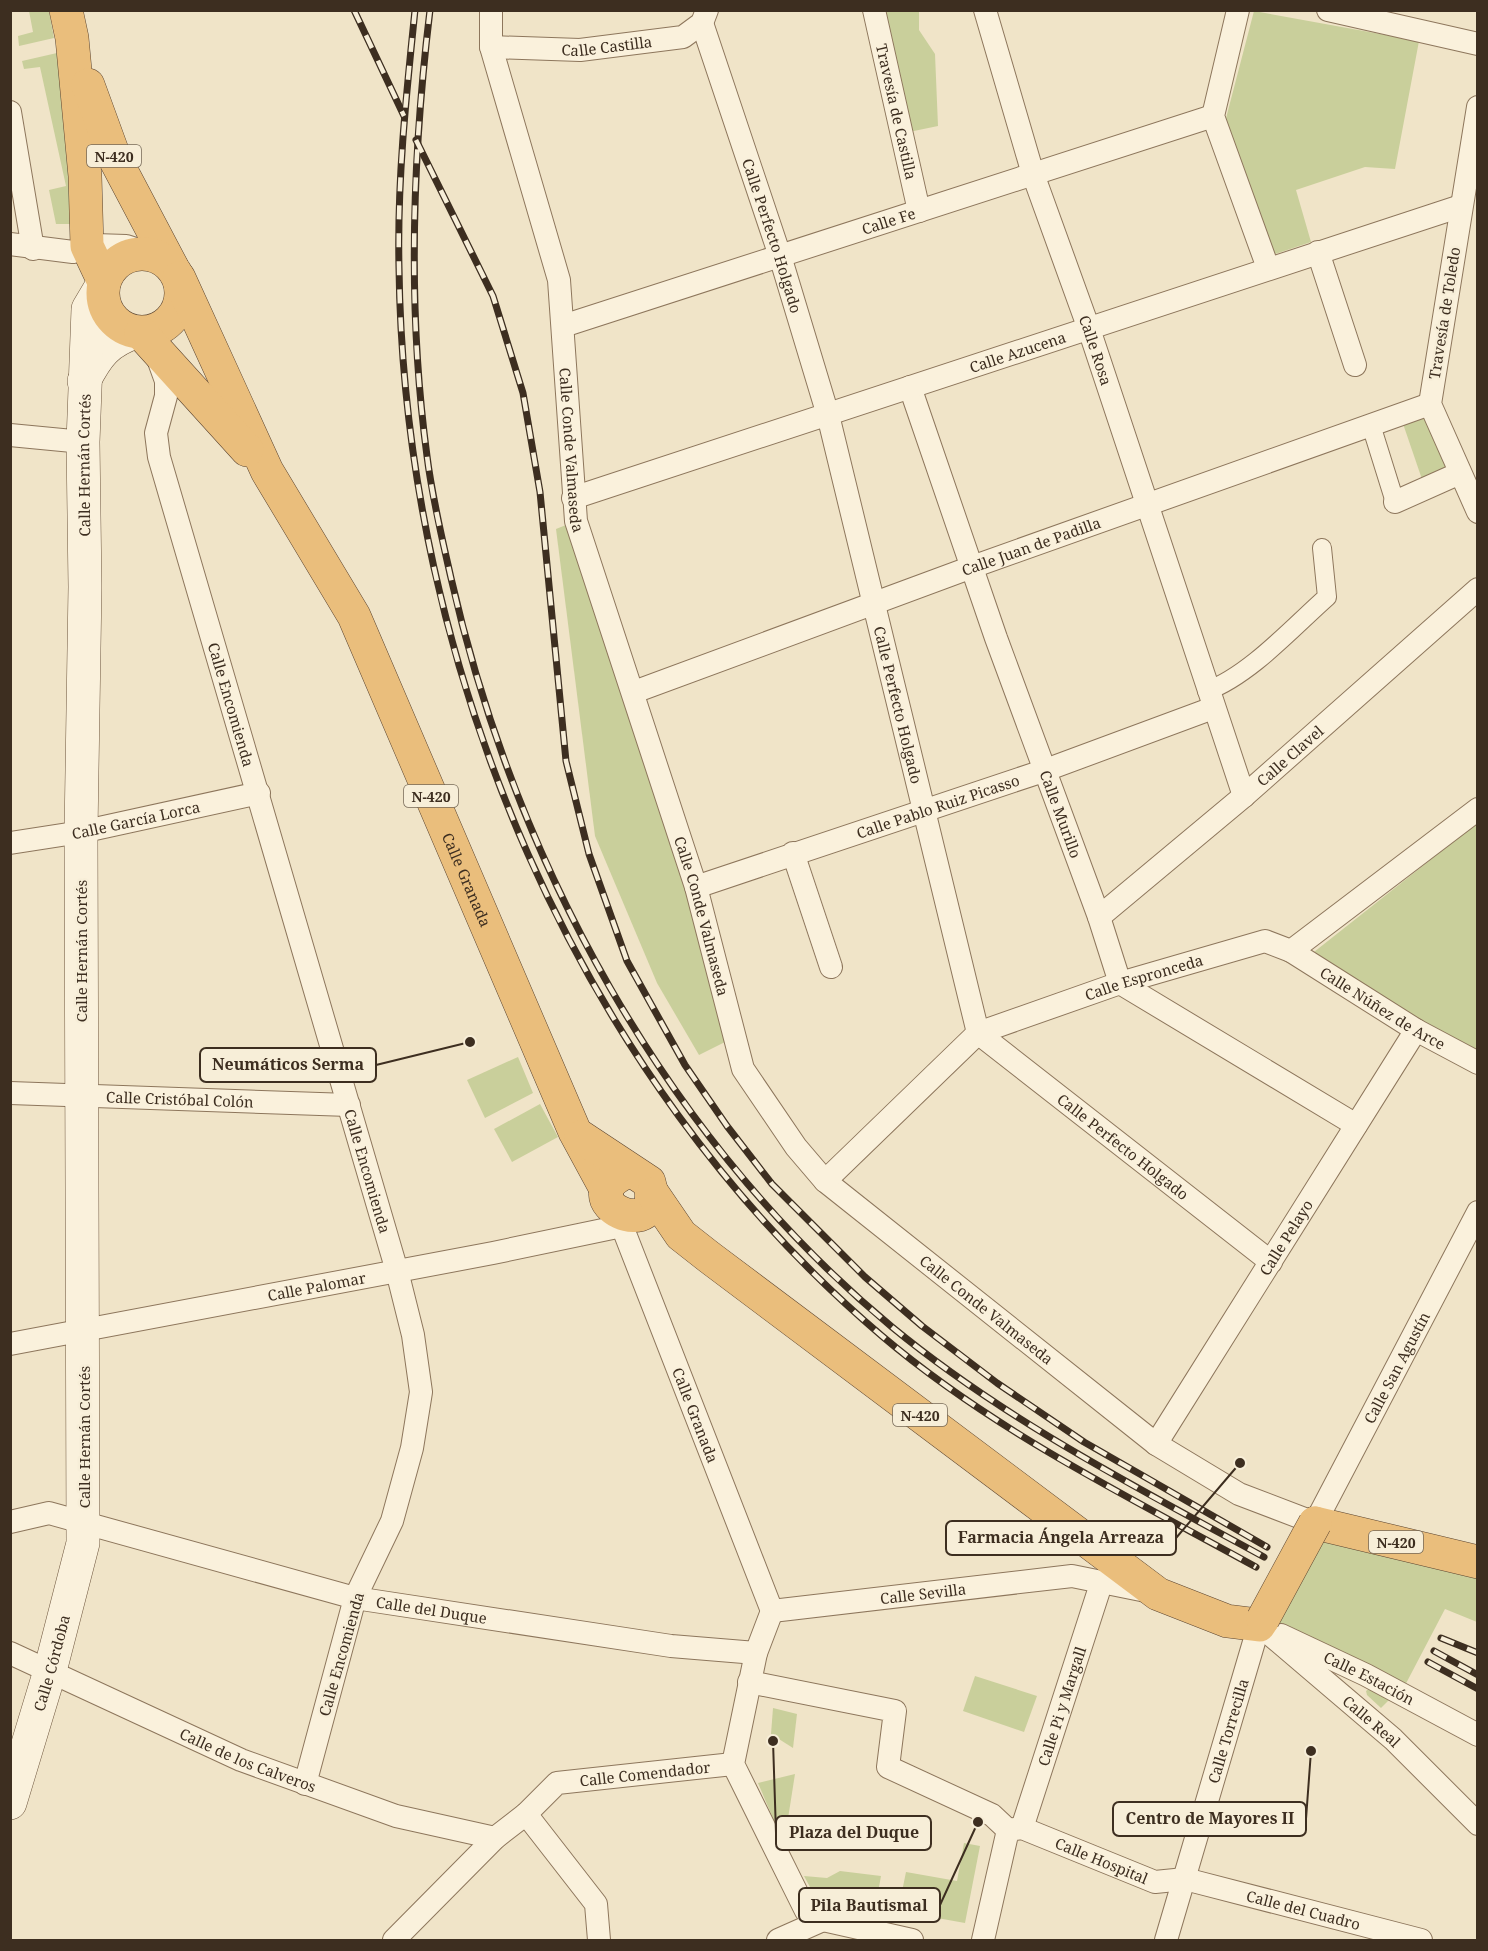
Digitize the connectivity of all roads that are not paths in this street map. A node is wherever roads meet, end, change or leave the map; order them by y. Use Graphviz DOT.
graph roads {
  1 [pos="491,10"];
  2 [pos="874,10"];
  3 [pos="985,10"];
  4 [pos="1239,10"];
  5 [pos="1328,10"];
  6 [pos="704,17"];
  7 [pos="69,24"];
  8 [pos="1478,44"];
  9 [pos="491,48"];
  10 [pos="1478,107"];
  11 [pos="10,112"];
  12 [pos="1213,116"];
  13 [pos="1033,174"];
  14 [pos="1472,176"];
  15 [pos="1461,206"];
  16 [pos="919,211"];
  17 [pos="10,244"];
  18 [pos="87,246"];
  19 [pos="33,249"];
  20 [pos="1318,252"];
  21 [pos="780,256"];
  22 [pos="168,267"];
  23 [pos="1268,268"];
  24 [pos="104,282"];
  25 [pos="563,326"];
  26 [pos="1089,329"];
  27 [pos="144,338"];
  28 [pos="1355,365"];
  29 [pos="84,381"];
  30 [pos="910,387"];
  31 [pos="1430,404"];
  32 [pos="828,415"];
  33 [pos="1371,425"];
  34 [pos="10,435"];
  35 [pos="82,442"];
  36 [pos="267,471"];
  37 [pos="1460,473"];
  38 [pos="573,498"];
  39 [pos="1395,501"];
  40 [pos="1148,504"];
  41 [pos="1478,512"];
  42 [pos="1322,548"];
  43 [pos="972,567"];
  44 [pos="1478,589"];
  45 [pos="875,604"];
  46 [pos="634,692"];
  47 [pos="1210,700"];
  48 [pos="1043,771"];
  49 [pos="259,794"];
  50 [pos="1244,796"];
  51 [pos="1478,809"];
  52 [pos="925,810"];
  53 [pos="81,832"];
  54 [pos="10,843"];
  55 [pos="793,853"];
  56 [pos="696,887"];
  57 [pos="1099,917"];
  58 [pos="1291,951"];
  59 [pos="831,967"];
  60 [pos="1120,983"];
  61 [pos="1416,1030"];
  62 [pos="978,1033"];
  63 [pos="1478,1063"];
  64 [pos="10,1093"];
  65 [pos="82,1096"];
  66 [pos="349,1105"];
  67 [pos="1356,1125"];
  68 [pos="825,1181"];
  69 [pos="628,1202"];
  70 [pos="1478,1212"];
  71 [pos="1271,1262"];
  72 [pos="397,1271"];
  73 [pos="83,1330"];
  74 [pos="10,1344"];
  75 [pos="1156,1444"];
  76 [pos="84,1521"];
  77 [pos="10,1522"];
  78 [pos="1315,1523"];
  79 [pos="1088,1541"];
  80 [pos="1478,1562"];
  81 [pos="1072,1576"];
  82 [pos="1101,1584"];
  83 [pos="1158,1594"];
  84 [pos="355,1598"];
  85 [pos="782,1610"];
  86 [pos="1261,1622"];
  87 [pos="10,1653"];
  88 [pos="756,1653"];
  89 [pos="50,1671"];
  90 [pos="1366,1675"];
  91 [pos="749,1682"];
  92 [pos="1349,1702"];
  93 [pos="1478,1735"];
  94 [pos="733,1764"];
  95 [pos="305,1784"];
  96 [pos="10,1803"];
  97 [pos="1474,1813"];
  98 [pos="526,1814"];
  99 [pos="1015,1829"];
  100 [pos="495,1838"];
  101 [pos="1185,1880"];
  102 [pos="824,1920"];
  103 [pos="394,1941"];
  104 [pos="599,1941"];
  105 [pos="778,1941"];
  106 [pos="912,1941"];
  107 [pos="983,1941"];
  108 [pos="1166,1941"];
  109 [pos="1421,1941"];
  1 -- 9 [label="street, Calle Conde Valmaseda"];
  2 -- 16 [label="street, Travesía de Castilla"];
  3 -- 13 [label="street, Calle Rosa"];
  4 -- 12 [label="street"];
  5 -- 8 [label="street"];
  6 -- 9 [label="street, Calle Castilla"];
  6 -- 21 [label="street, Calle Perfecto Holgado"];
  7 -- 18 [label="highway, N-420"];
  7 -- 22 [label="highway, N-420"];
  9 -- 25 [label="street, Calle Conde Valmaseda"];
  10 -- 14 [label="street, Travesía de Toledo"];
  11 -- 19 [label="street"];
  12 -- 13 [label="street, Calle Fe"];
  12 -- 23 [label="street"];
  13 -- 16 [label="street, Calle Fe"];
  13 -- 26 [label="street, Calle Rosa"];
  14 -- 15 [label="street, Travesía de Toledo"];
  15 -- 20 [label="street, Calle Azucena"];
  15 -- 31 [label="street, Travesía de Toledo"];
  16 -- 21 [label="street, Calle Fe"];
  17 -- 19 [label="street"];
  18 -- 19 [label="street"];
  18 -- 22 [label="street"];
  18 -- 24 [label="highway, N-420"];
  20 -- 23 [label="street, Calle Azucena"];
  20 -- 28 [label="street"];
  21 -- 25 [label="street, Calle Fe"];
  21 -- 32 [label="street, Calle Perfecto Holgado"];
  22 -- 24 [label="highway"];
  22 -- 27 [label="highway"];
  22 -- 36 [label="highway, N-420"];
  23 -- 26 [label="street, Calle Azucena"];
  24 -- 27 [label="highway, N-420"];
  24 -- 29 [label="main road, Calle Hernán Cortés"];
  25 -- 38 [label="street, Calle Conde Valmaseda"];
  26 -- 30 [label="street, Calle Azucena"];
  26 -- 40 [label="street, Calle Rosa"];
  27 -- 29 [label="main road, Calle Hernán Cortés"];
  27 -- 36 [label="highway, N-420"];
  27 -- 49 [label="street, Calle Encomienda"];
  29 -- 35 [label="main road, Calle Hernán Cortés"];
  30 -- 32 [label="street, Calle Azucena"];
  30 -- 43 [label="street, Calle Murillo"];
  31 -- 33 [label="street, Calle Juan de Padilla"];
  31 -- 37 [label="street"];
  32 -- 38 [label="street, Calle Azucena"];
  32 -- 45 [label="street, Calle Perfecto Holgado"];
  33 -- 39 [label="street"];
  33 -- 40 [label="street, Calle Juan de Padilla"];
  34 -- 35 [label="street"];
  35 -- 53 [label="main road, Calle Hernán Cortés"];
  36 -- 69 [label="highway, Calle Granada / N-420"];
  37 -- 39 [label="street"];
  37 -- 41 [label="street"];
  38 -- 46 [label="street, Calle Conde Valmaseda"];
  40 -- 43 [label="street, Calle Juan de Padilla"];
  40 -- 47 [label="street, Calle Rosa"];
  42 -- 47 [label="street"];
  43 -- 45 [label="street, Calle Juan de Padilla"];
  43 -- 48 [label="street, Calle Murillo"];
  44 -- 50 [label="street, Calle Clavel"];
  45 -- 46 [label="street, Calle Juan de Padilla"];
  45 -- 52 [label="street, Calle Perfecto Holgado"];
  46 -- 56 [label="street, Calle Conde Valmaseda"];
  47 -- 48 [label="street, Calle Pablo Ruiz Picasso"];
  47 -- 50 [label="street, Calle Rosa"];
  48 -- 52 [label="street, Calle Pablo Ruiz Picasso"];
  48 -- 57 [label="street, Calle Murillo"];
  49 -- 53 [label="street, Calle García Lorca"];
  49 -- 66 [label="street, Calle Encomienda"];
  50 -- 57 [label="street, Calle Clavel"];
  51 -- 58 [label="street"];
  52 -- 55 [label="street, Calle Pablo Ruiz Picasso"];
  52 -- 62 [label="street, Calle Perfecto Holgado"];
  53 -- 54 [label="street, Calle García Lorca"];
  53 -- 65 [label="main road, Calle Hernán Cortés"];
  55 -- 56 [label="street, Calle Pablo Ruiz Picasso"];
  55 -- 59 [label="street"];
  56 -- 68 [label="street, Calle Conde Valmaseda"];
  57 -- 60 [label="street, Calle Murillo"];
  58 -- 60 [label="street, Calle Espronceda"];
  58 -- 61 [label="street, Calle Núñez de Arce"];
  60 -- 62 [label="street, Calle Espronceda"];
  60 -- 67 [label="street"];
  61 -- 63 [label="street, Calle Núñez de Arce"];
  61 -- 67 [label="street, Calle Pelayo"];
  62 -- 68 [label="street, Calle Espronceda"];
  62 -- 71 [label="street, Calle Perfecto Holgado"];
  64 -- 65 [label="street, Calle Cristóbal Colón"];
  65 -- 66 [label="street, Calle Cristóbal Colón"];
  65 -- 73 [label="main road, Calle Hernán Cortés"];
  66 -- 72 [label="street, Calle Encomienda"];
  67 -- 71 [label="street, Calle Pelayo"];
  68 -- 75 [label="street, Calle Conde Valmaseda"];
  69 -- 72 [label="street, Calle Palomar"];
  69 -- 79 [label="highway, N-420"];
  69 -- 85 [label="street, Calle Granada"];
  70 -- 78 [label="street, Calle San Agustín"];
  71 -- 75 [label="street, Calle Pelayo"];
  72 -- 73 [label="street, Calle Palomar"];
  72 -- 84 [label="street, Calle Encomienda"];
  73 -- 74 [label="street, Calle Palomar"];
  73 -- 76 [label="main road, Calle Hernán Cortés"];
  75 -- 78 [label="street, Calle Conde Valmaseda"];
  76 -- 77 [label="street, Calle del Duque"];
  76 -- 84 [label="street, Calle del Duque"];
  76 -- 89 [label="main road, Calle Córdoba"];
  78 -- 80 [label="highway, N-420"];
  78 -- 86 [label="highway, bridge"];
  79 -- 81 [label="street"];
  79 -- 83 [label="highway, N-420"];
  81 -- 82 [label="street, Calle Sevilla"];
  81 -- 85 [label="street, Calle Sevilla"];
  82 -- 83 [label="street"];
  82 -- 99 [label="street, Calle Pi y Margall"];
  83 -- 86 [label="highway, N-420"];
  84 -- 88 [label="street, Calle del Duque"];
  84 -- 95 [label="street, Calle Encomienda"];
  85 -- 88 [label="street"];
  86 -- 90 [label="street, Calle Estación"];
  86 -- 92 [label="street, Calle Real"];
  86 -- 101 [label="street, Calle Torrecilla"];
  87 -- 89 [label="street, Calle de los Calveros"];
  88 -- 91 [label="street"];
  89 -- 95 [label="street, Calle de los Calveros"];
  89 -- 96 [label="main road, Calle Córdoba"];
  90 -- 92 [label="street"];
  90 -- 93 [label="street, Calle Estación"];
  91 -- 94 [label="street"];
  91 -- 99 [label="street, Calle Hospital"];
  92 -- 97 [label="street, Calle Real"];
  94 -- 98 [label="street, Calle Comendador"];
  94 -- 102 [label="street"];
  95 -- 100 [label="street, Calle de los Calveros"];
  98 -- 100 [label="street"];
  98 -- 104 [label="street"];
  99 -- 101 [label="street, Calle Hospital"];
  99 -- 107 [label="street, Calle Pi y Margall"];
  100 -- 103 [label="street"];
  101 -- 108 [label="street, Calle Torrecilla"];
  101 -- 109 [label="street, Calle del Cuadro"];
  102 -- 105 [label="street"];
  102 -- 106 [label="street"];
}
